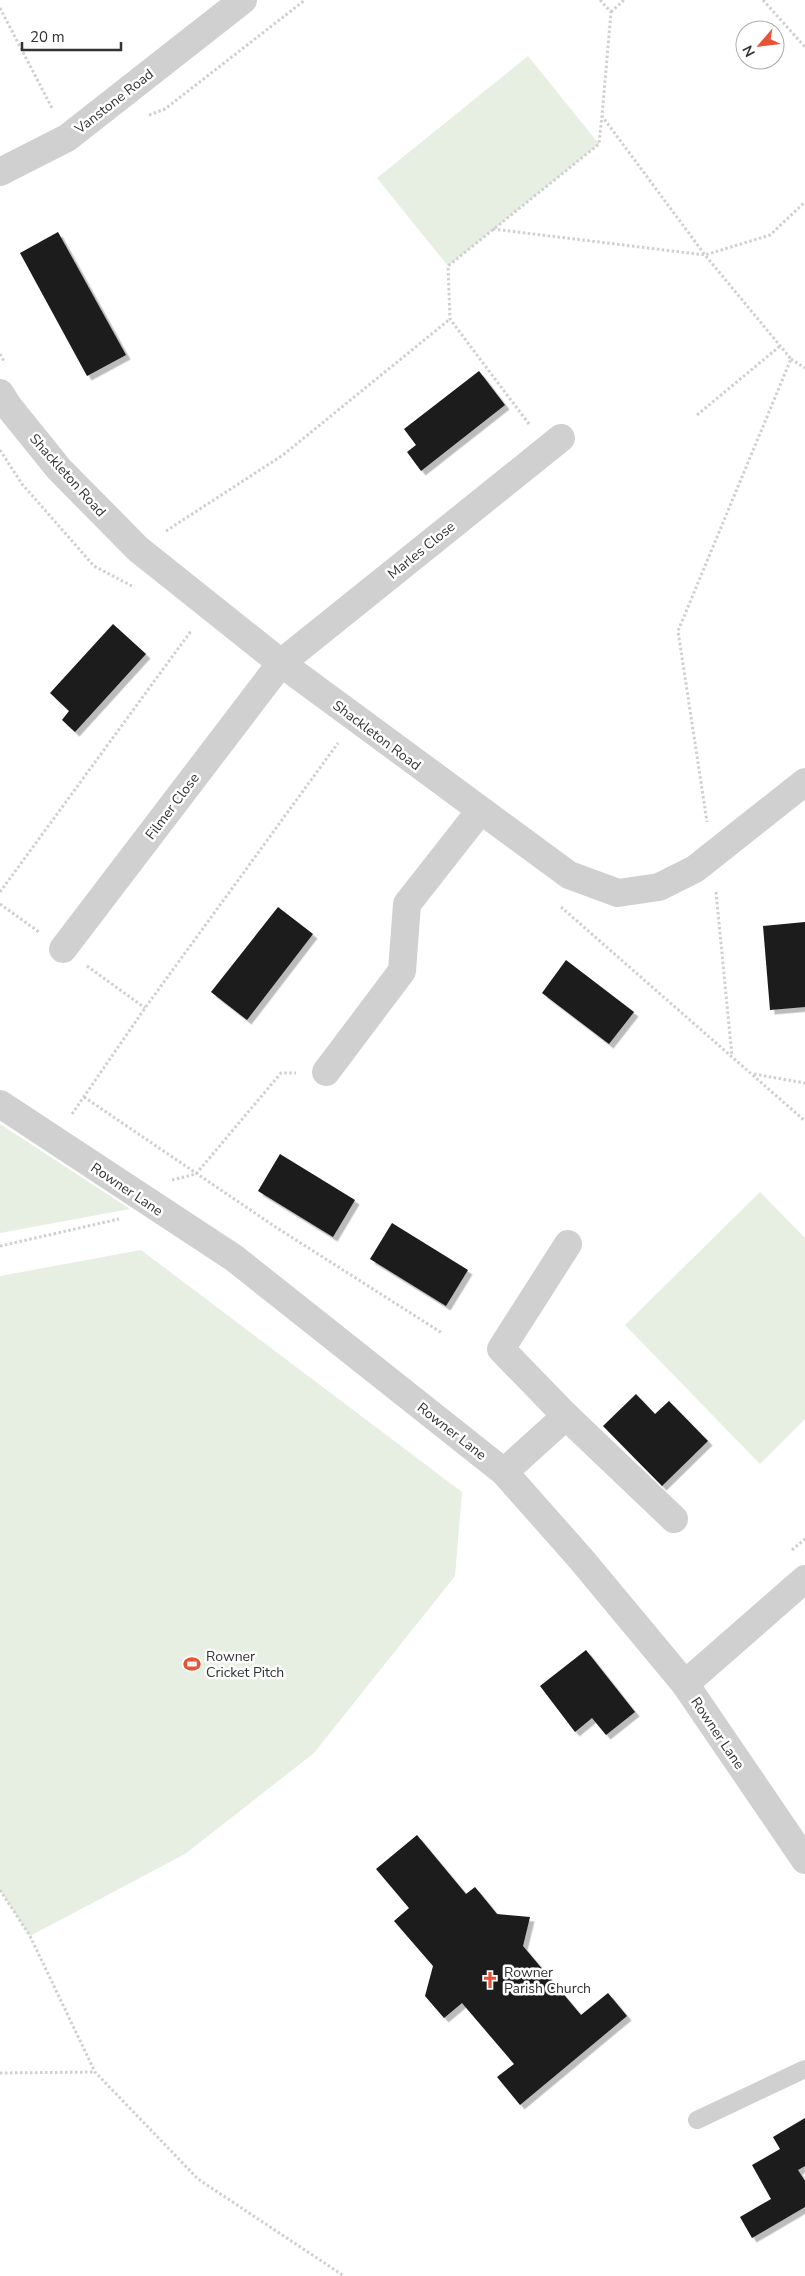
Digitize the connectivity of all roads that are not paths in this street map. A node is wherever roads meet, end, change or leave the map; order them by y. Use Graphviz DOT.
graph roads {
  1 [pos="243,0"];
  2 [pos="0,172"];
  3 [pos="4,382"];
  4 [pos="554,443"];
  5 [pos="281,663"];
  6 [pos="805,782"];
  7 [pos="480,811"];
  8 [pos="62,950"];
  9 [pos="326,1072"];
  10 [pos="0,1104"];
  11 [pos="568,1244"];
  12 [pos="566,1416"];
  13 [pos="504,1472"];
  14 [pos="674,1519"];
  15 [pos="805,1579"];
  16 [pos="684,1684"];
  17 [pos="805,1860"];
  18 [pos="805,2069"];
  19 [pos="697,2120"];
  1 -- 2 [label="street, Vanstone Road"];
  3 -- 5 [label="street, Shackleton Road"];
  4 -- 5 [label="street, Marles Close"];
  5 -- 7 [label="street, Shackleton Road"];
  5 -- 8 [label="street, Filmer Close"];
  6 -- 7 [label="street, Shackleton Road"];
  7 -- 9 [label="street"];
  10 -- 13 [label="street, Rowner Lane"];
  11 -- 12 [label="street"];
  12 -- 13 [label="street"];
  12 -- 14 [label="street"];
  13 -- 16 [label="street, Rowner Lane"];
  15 -- 16 [label="street"];
  16 -- 17 [label="street, Rowner Lane"];
  18 -- 19 [label="lane"];
}
